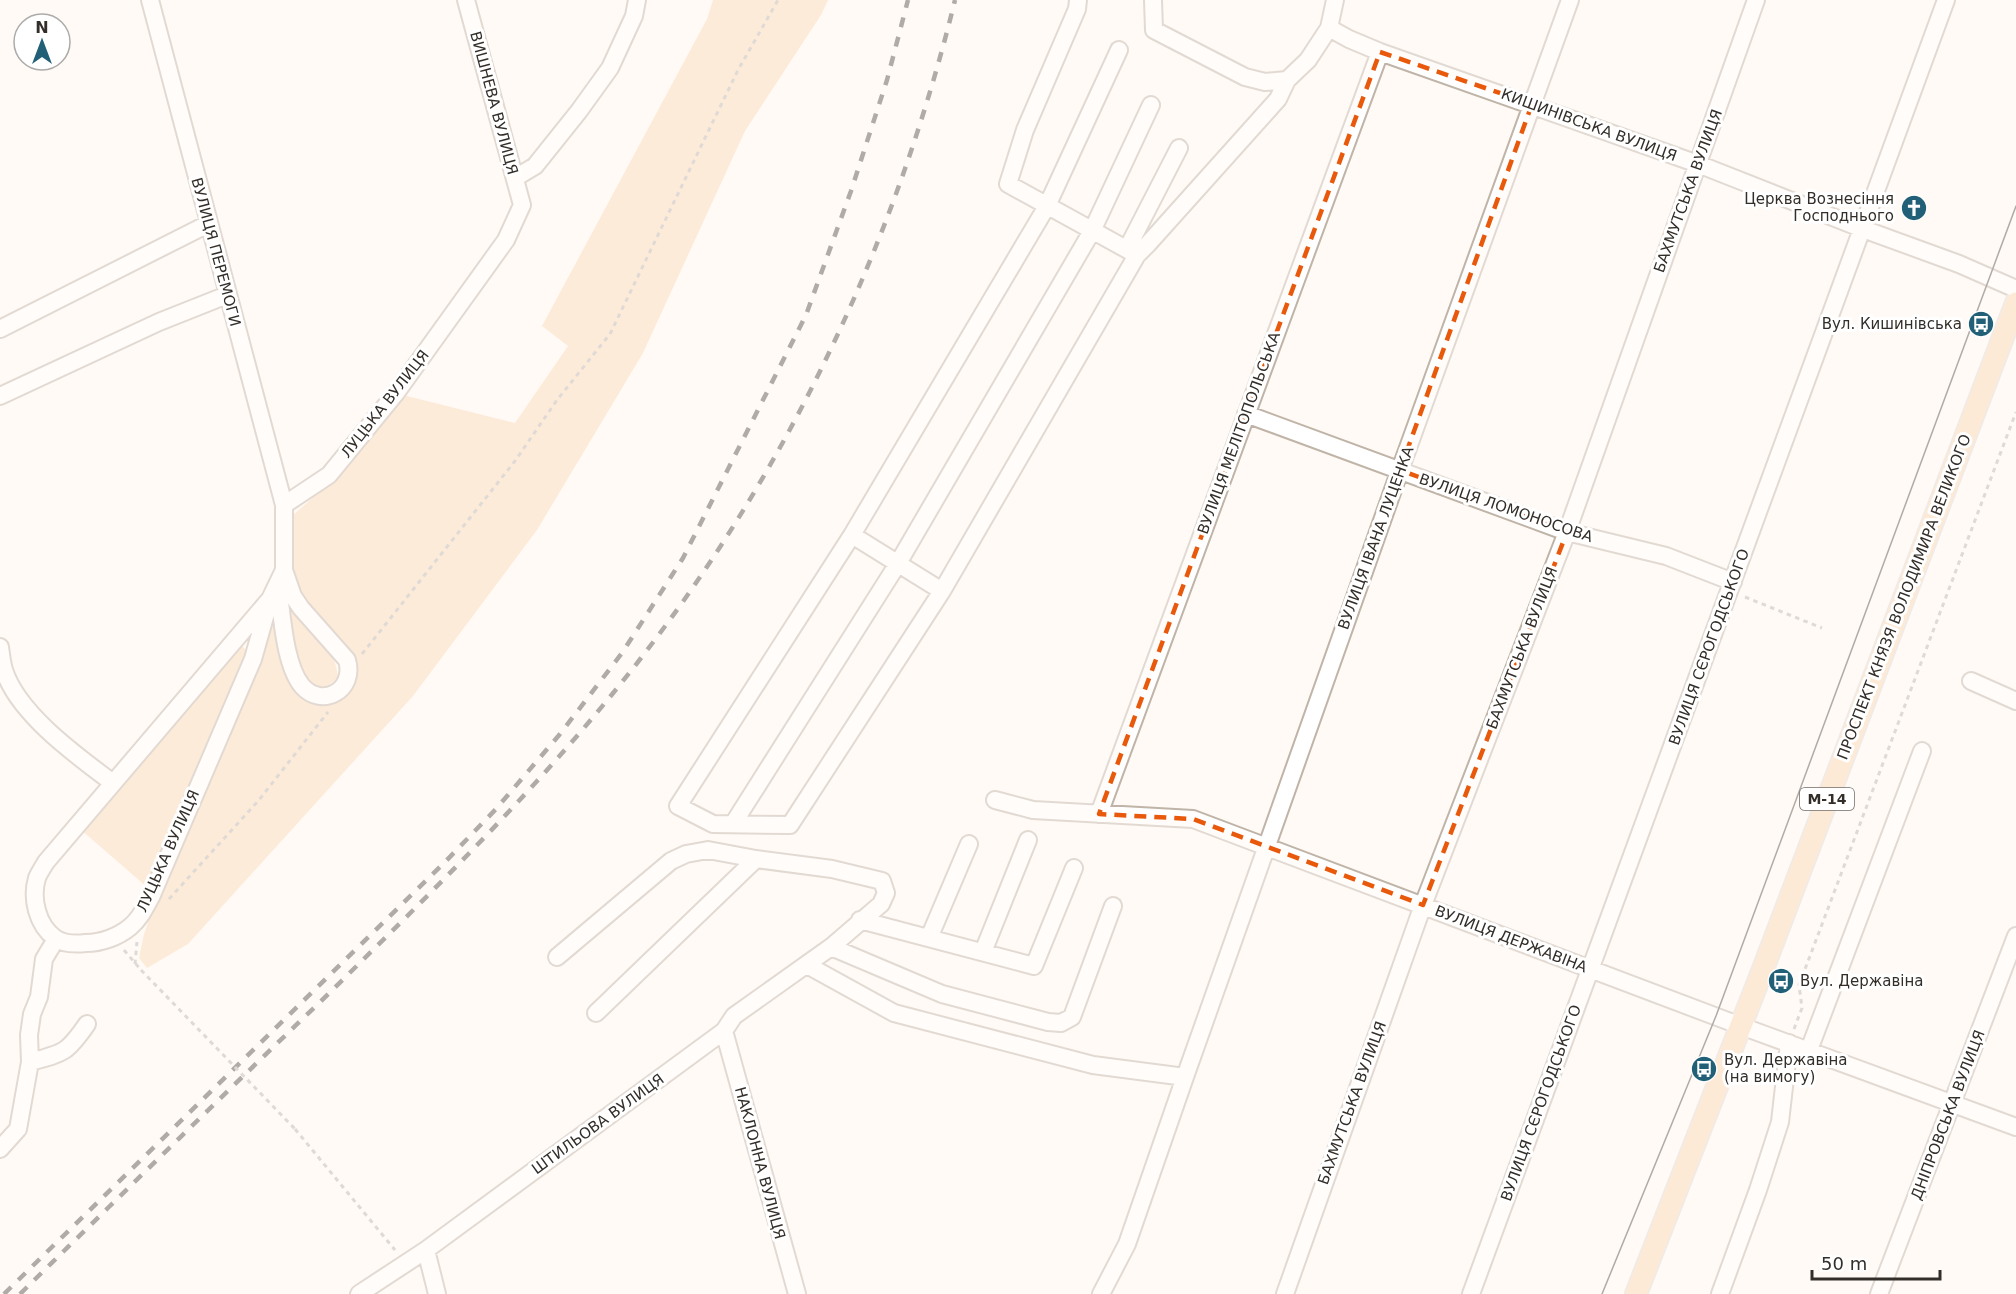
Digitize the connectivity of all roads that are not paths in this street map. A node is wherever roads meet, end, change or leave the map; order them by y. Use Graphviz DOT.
graph roads {
  1 [pos="150,0"];
  2 [pos="466,0"];
  3 [pos="637,0"];
  4 [pos="1078,0"];
  5 [pos="1153,0"];
  6 [pos="1335,0"];
  7 [pos="1570,0"];
  8 [pos="1756,0"];
  9 [pos="1946,0"];
  10 [pos="1329,28"];
  11 [pos="1119,50"];
  12 [pos="1380,52"];
  13 [pos="1287,80"];
  14 [pos="1532,104"];
  15 [pos="1151,105"];
  16 [pos="1179,148"];
  17 [pos="1698,164"];
  18 [pos="515,178"];
  19 [pos="522,206"];
  20 [pos="1047,206"];
  21 [pos="208,224"];
  22 [pos="1863,229"];
  23 [pos="1092,231"];
  24 [pos="1132,252"];
  25 [pos="2016,289"];
  26 [pos="227,295"];
  27 [pos="2016,303"];
  28 [pos="0,329"];
  29 [pos="0,396"];
  30 [pos="1246,414"];
  31 [pos="1400,470"];
  32 [pos="284,505"];
  33 [pos="1567,532"];
  34 [pos="852,535"];
  35 [pos="897,564"];
  36 [pos="278,585"];
  37 [pos="1731,587"];
  38 [pos="942,591"];
  39 [pos="0,647"];
  40 [pos="1971,681"];
  41 [pos="2016,701"];
  42 [pos="1922,751"];
  43 [pos="113,783"];
  44 [pos="995,800"];
  45 [pos="1099,814"];
  46 [pos="733,824"];
  47 [pos="1028,840"];
  48 [pos="969,844"];
  49 [pos="1266,846"];
  50 [pos="756,859"];
  51 [pos="1074,867"];
  52 [pos="1423,905"];
  53 [pos="1113,906"];
  54 [pos="860,920"];
  55 [pos="2016,936"];
  56 [pos="929,938"];
  57 [pos="56,939"];
  58 [pos="831,947"];
  59 [pos="983,952"];
  60 [pos="557,957"];
  61 [pos="807,965"];
  62 [pos="1590,969"];
  63 [pos="596,1013"];
  64 [pos="87,1024"];
  65 [pos="1741,1026"];
  66 [pos="724,1031"];
  67 [pos="1789,1043"];
  68 [pos="1809,1050"];
  69 [pos="30,1062"];
  70 [pos="1185,1077"];
  71 [pos="1952,1104"];
  72 [pos="2016,1127"];
  73 [pos="0,1149"];
  74 [pos="426,1250"];
  75 [pos="359,1294"];
  76 [pos="436,1294"];
  77 [pos="796,1294"];
  78 [pos="1101,1294"];
  79 [pos="1285,1294"];
  80 [pos="1471,1294"];
  81 [pos="1636,1294"];
  82 [pos="1720,1294"];
  83 [pos="1880,1294"];
  1 -- 21 [label="street, ВУЛИЦЯ ПЕРЕМОГИ"];
  2 -- 18 [label="street, ВИШНЕВА ВУЛИЦЯ"];
  3 -- 18 [label="street"];
  4 -- 20 [label="street"];
  5 -- 13 [label="street"];
  6 -- 10 [label="street"];
  7 -- 14 [label="street, ВУЛИЦЯ ІВАНА ЛУЦЕНКА"];
  8 -- 17 [label="street, БАХМУТСЬКА ВУЛИЦЯ"];
  9 -- 22 [label="street, ВУЛИЦЯ СЄРОГОДСЬКОГО"];
  10 -- 12 [label="street, КИШИНІВСЬКА ВУЛИЦЯ"];
  10 -- 13 [label="street"];
  11 -- 20 [label="street"];
  12 -- 14 [label="street, КИШИНІВСЬКА ВУЛИЦЯ"];
  12 -- 30 [label="street, ВУЛИЦЯ МЕЛІТОПОЛЬСЬКА"];
  13 -- 24 [label="street"];
  14 -- 17 [label="street, КИШИНІВСЬКА ВУЛИЦЯ"];
  14 -- 31 [label="street, ВУЛИЦЯ ІВАНА ЛУЦЕНКА"];
  15 -- 23 [label="street"];
  16 -- 24 [label="street"];
  17 -- 22 [label="street, КИШИНІВСЬКА ВУЛИЦЯ"];
  17 -- 33 [label="street, БАХМУТСЬКА ВУЛИЦЯ"];
  18 -- 19 [label="street, ВИШНЕВА ВУЛИЦЯ"];
  19 -- 32 [label="street, ЛУЦЬКА ВУЛИЦЯ"];
  20 -- 23 [label="street"];
  20 -- 34 [label="street"];
  21 -- 26 [label="street, ВУЛИЦЯ ПЕРЕМОГИ"];
  21 -- 28 [label="street"];
  22 -- 25 [label="street, КИШИНІВСЬКА ВУЛИЦЯ"];
  22 -- 37 [label="street, ВУЛИЦЯ СЄРОГОДСЬКОГО"];
  23 -- 24 [label="street"];
  23 -- 35 [label="street"];
  24 -- 38 [label="street"];
  26 -- 29 [label="street"];
  26 -- 32 [label="street, ВУЛИЦЯ ПЕРЕМОГИ"];
  27 -- 65 [label="main road, ПРОСПЕКТ КНЯЗЯ ВОЛОДИМИРА ВЕЛИКОГО / М-14"];
  30 -- 31 [label="street, ВУЛИЦЯ ЛОМОНОСОВА"];
  30 -- 45 [label="street, ВУЛИЦЯ МЕЛІТОПОЛЬСЬКА"];
  31 -- 33 [label="street, ВУЛИЦЯ ЛОМОНОСОВА"];
  31 -- 49 [label="street, ВУЛИЦЯ ІВАНА ЛУЦЕНКА"];
  32 -- 36 [label="street, ЛУЦЬКА ВУЛИЦЯ"];
  33 -- 37 [label="street, ВУЛИЦЯ ЛОМОНОСОВА"];
  33 -- 52 [label="street, БАХМУТСЬКА ВУЛИЦЯ"];
  34 -- 35 [label="street"];
  34 -- 46 [label="street"];
  35 -- 38 [label="street"];
  35 -- 46 [label="street"];
  36 -- 36 [label="street"];
  36 -- 43 [label="street"];
  36 -- 57 [label="street, ЛУЦЬКА ВУЛИЦЯ"];
  37 -- 62 [label="street, ВУЛИЦЯ СЄРОГОДСЬКОГО"];
  38 -- 46 [label="street"];
  39 -- 43 [label="street"];
  40 -- 41 [label="street"];
  42 -- 68 [label="street"];
  43 -- 57 [label="street"];
  44 -- 45 [label="street, ВУЛИЦЯ ДЕРЖАВІНА"];
  45 -- 49 [label="street, ВУЛИЦЯ ДЕРЖАВІНА"];
  47 -- 59 [label="street"];
  48 -- 56 [label="street"];
  49 -- 52 [label="street, ВУЛИЦЯ ДЕРЖАВІНА"];
  49 -- 70 [label="street, ВУЛИЦЯ ІВАНА ЛУЦЕНКА"];
  50 -- 54 [label="street, ШТИЛЬОВА ВУЛИЦЯ"];
  50 -- 60 [label="street"];
  50 -- 63 [label="street"];
  51 -- 59 [label="street"];
  52 -- 62 [label="street, ВУЛИЦЯ ДЕРЖАВІНА"];
  52 -- 79 [label="street, БАХМУТСЬКА ВУЛИЦЯ"];
  53 -- 58 [label="street"];
  54 -- 56 [label="street"];
  54 -- 58 [label="street, ШТИЛЬОВА ВУЛИЦЯ"];
  55 -- 71 [label="street, ДНІПРОВСЬКА ВУЛИЦЯ"];
  56 -- 59 [label="street"];
  57 -- 69 [label="street"];
  58 -- 61 [label="street, ШТИЛЬОВА ВУЛИЦЯ"];
  61 -- 66 [label="street, ШТИЛЬОВА ВУЛИЦЯ"];
  61 -- 70 [label="street"];
  62 -- 65 [label="street, ВУЛИЦЯ ДЕРЖАВІНА"];
  62 -- 80 [label="street, ВУЛИЦЯ СЄРОГОДСЬКОГО"];
  64 -- 69 [label="street"];
  65 -- 67 [label="street, ВУЛИЦЯ ДЕРЖАВІНА"];
  65 -- 81 [label="main road, ПРОСПЕКТ КНЯЗЯ ВОЛОДИМИРА ВЕЛИКОГО / М-14"];
  66 -- 74 [label="street, ШТИЛЬОВА ВУЛИЦЯ"];
  66 -- 77 [label="street, НАКЛОННА ВУЛИЦЯ"];
  67 -- 68 [label="street, ВУЛИЦЯ ДЕРЖАВІНА"];
  67 -- 82 [label="street"];
  68 -- 71 [label="street, ВУЛИЦЯ ДЕРЖАВІНА"];
  69 -- 73 [label="street"];
  70 -- 78 [label="street, ВУЛИЦЯ ІВАНА ЛУЦЕНКА"];
  71 -- 72 [label="street, ВУЛИЦЯ ДЕРЖАВІНА"];
  71 -- 83 [label="street, ДНІПРОВСЬКА ВУЛИЦЯ"];
  74 -- 75 [label="street, ШТИЛЬОВА ВУЛИЦЯ"];
  74 -- 76 [label="street"];
}
